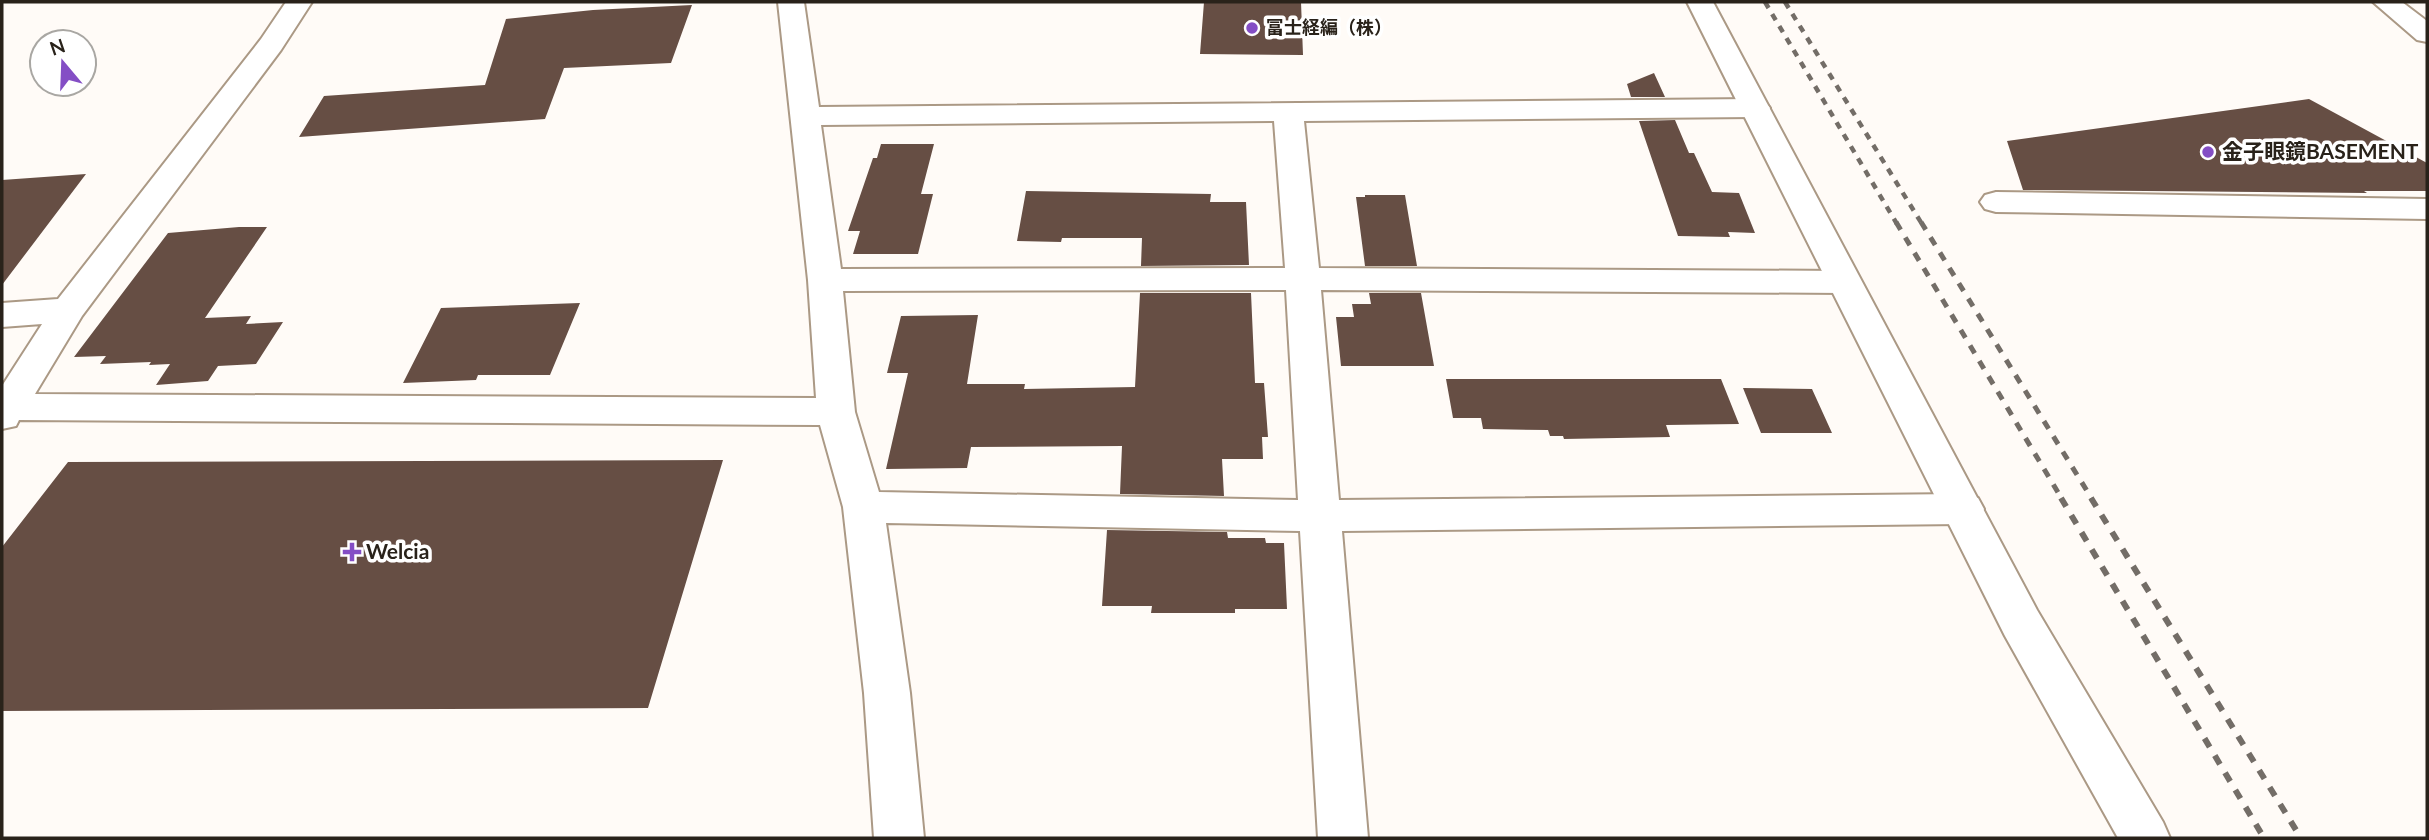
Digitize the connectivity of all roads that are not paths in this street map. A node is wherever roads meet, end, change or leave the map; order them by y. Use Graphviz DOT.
graph roads {
  1 [pos="299,2"];
  2 [pos="791,2"];
  3 [pos="1700,2"];
  4 [pos="2386,2"];
  5 [pos="2427,34"];
  6 [pos="1755,108"];
  7 [pos="1288,112"];
  8 [pos="805,116"];
  9 [pos="1996,202"];
  10 [pos="2427,209"];
  11 [pos="1303,279"];
  12 [pos="825,280"];
  13 [pos="1844,282"];
  14 [pos="68,310"];
  15 [pos="2,315"];
  16 [pos="5,411"];
  17 [pos="836,412"];
  18 [pos="863,507"];
  19 [pos="1963,509"];
  20 [pos="1321,516"];
  21 [pos="899,838"];
  22 [pos="1343,838"];
  23 [pos="2145,838"];
  1 -- 14 [label="street"];
  2 -- 8 [label="street"];
  3 -- 6 [label="street"];
  4 -- 5 [label="street"];
  6 -- 7 [label="street"];
  6 -- 13 [label="street"];
  7 -- 8 [label="street"];
  7 -- 11 [label="street"];
  8 -- 12 [label="street"];
  9 -- 10 [label="street"];
  11 -- 12 [label="street"];
  11 -- 13 [label="street"];
  11 -- 20 [label="street"];
  12 -- 17 [label="street"];
  13 -- 19 [label="street"];
  14 -- 15 [label="street"];
  14 -- 16 [label="street"];
  16 -- 17 [label="street"];
  17 -- 18 [label="street"];
  18 -- 20 [label="street"];
  18 -- 21 [label="street"];
  19 -- 20 [label="street"];
  19 -- 23 [label="street"];
  20 -- 22 [label="street"];
}
